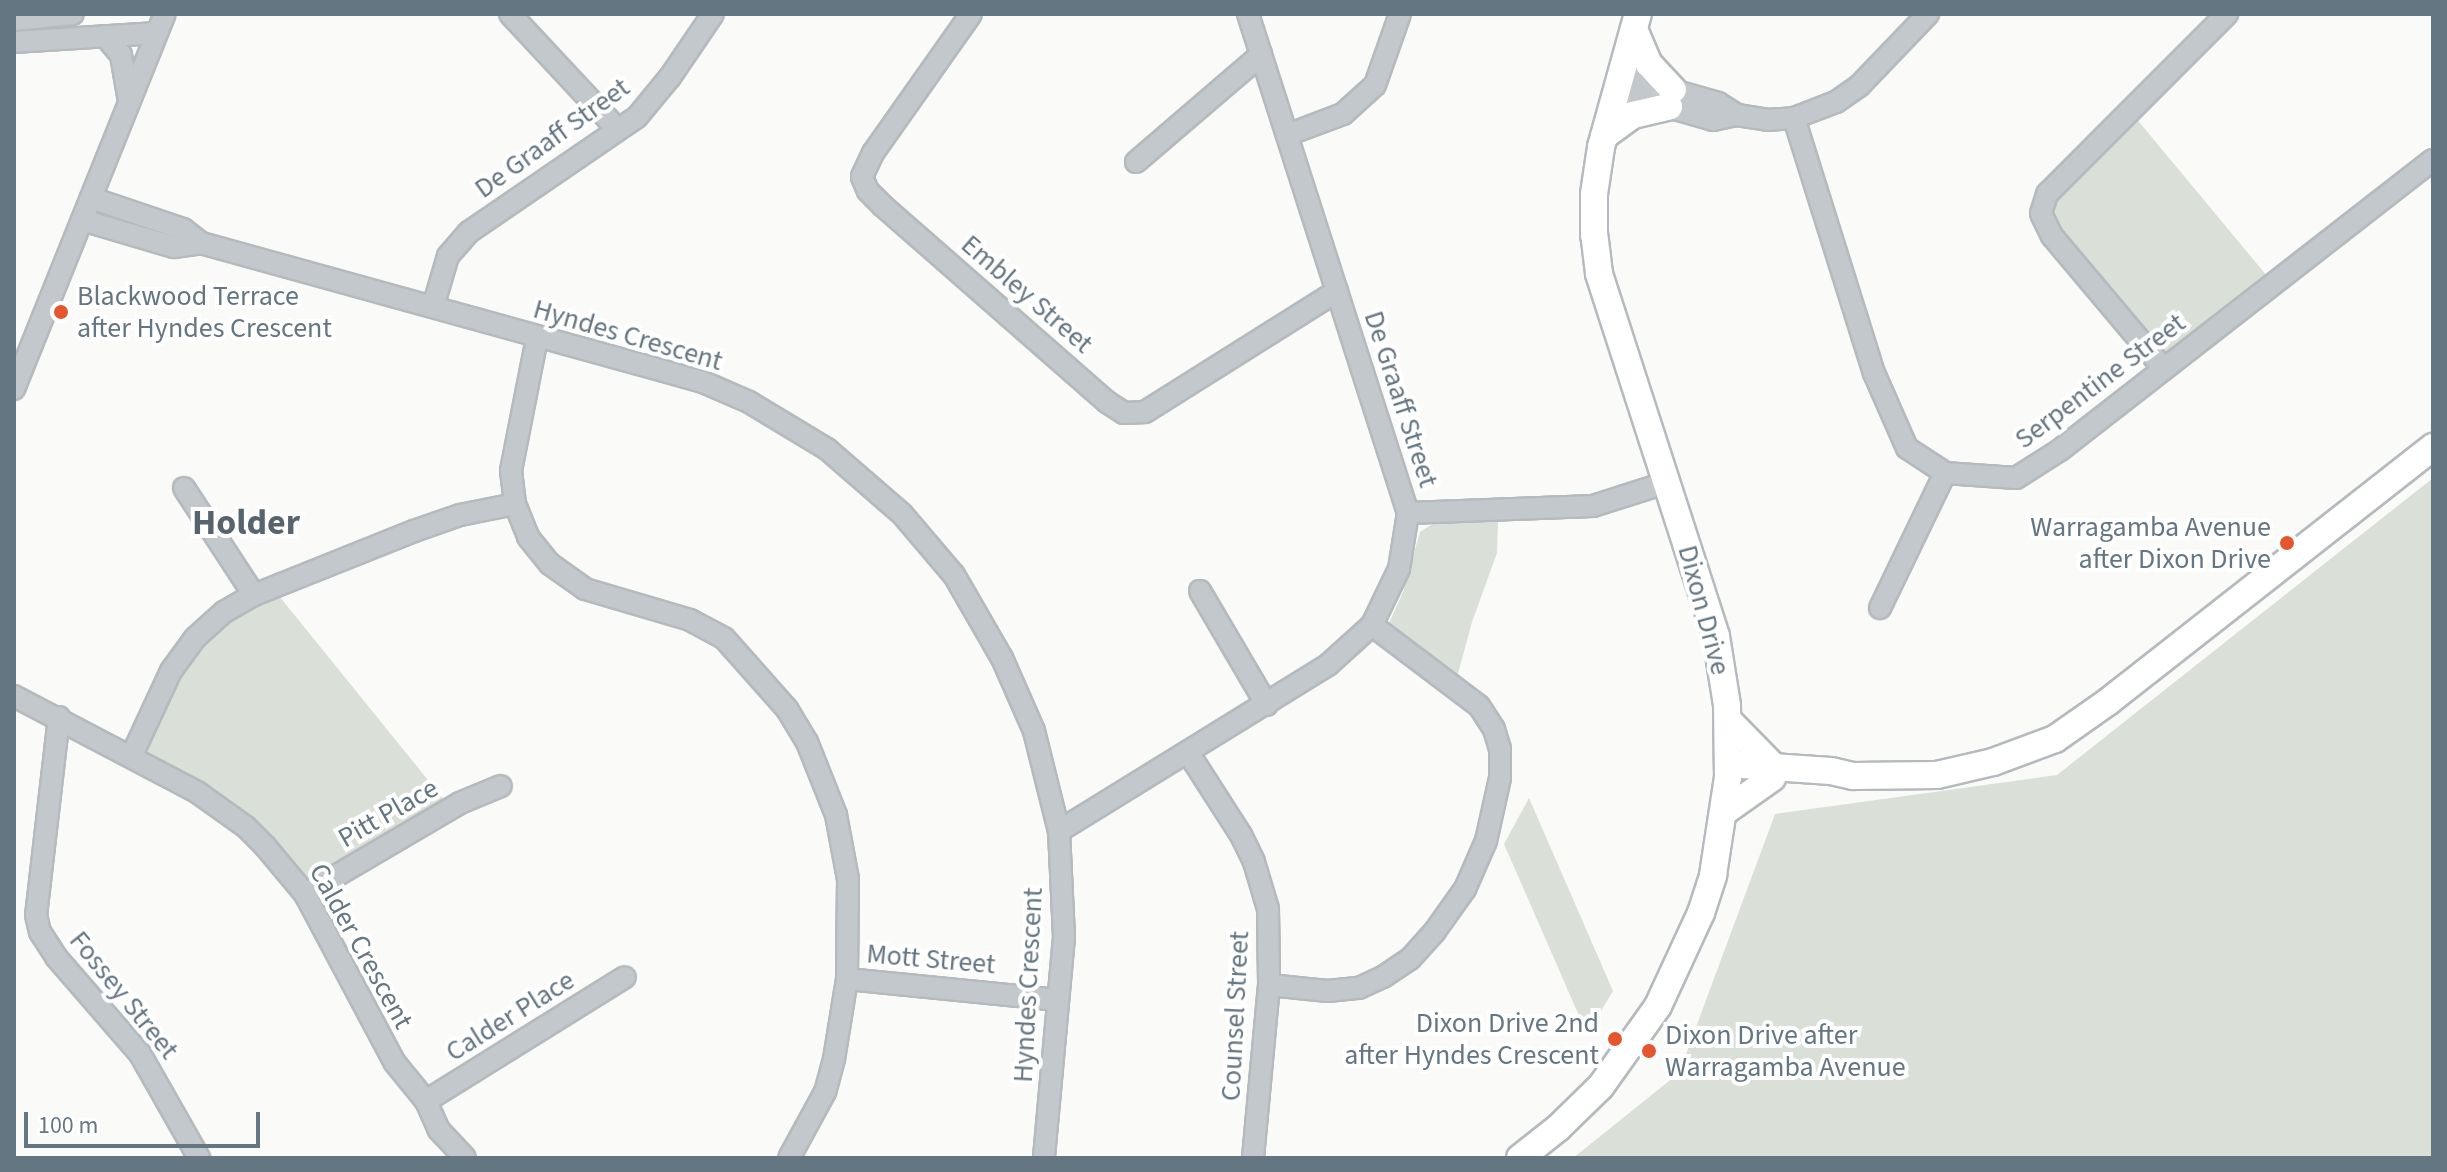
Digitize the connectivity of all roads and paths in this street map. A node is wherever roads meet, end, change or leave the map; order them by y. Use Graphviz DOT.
graph roads {
  1 [pos="73,14"];
  2 [pos="510,14"];
  3 [pos="713,14"];
  4 [pos="971,14"];
  5 [pos="1248,14"];
  6 [pos="1400,14"];
  7 [pos="1928,14"];
  8 [pos="2227,14"];
  9 [pos="14,20"];
  10 [pos="1636,22"];
  11 [pos="161,24"];
  12 [pos="105,36"];
  13 [pos="14,42"];
  14 [pos="1261,55"];
  15 [pos="1618,83"];
  16 [pos="1671,98"];
  17 [pos="129,104"];
  18 [pos="1794,118"];
  19 [pos="618,130"];
  20 [pos="1287,135"];
  21 [pos="1604,136"];
  22 [pos="2433,160"];
  23 [pos="1136,162"];
  24 [pos="91,198"];
  25 [pos="82,220"];
  26 [pos="201,243"];
  27 [pos="1337,291"];
  28 [pos="433,307"];
  29 [pos="537,338"];
  30 [pos="2164,369"];
  31 [pos="14,389"];
  32 [pos="2433,447"];
  33 [pos="1945,473"];
  34 [pos="1665,483"];
  35 [pos="184,488"];
  36 [pos="515,504"];
  37 [pos="1408,513"];
  38 [pos="1200,591"];
  39 [pos="254,595"];
  40 [pos="1880,608"];
  41 [pos="1372,625"];
  42 [pos="14,696"];
  43 [pos="1267,705"];
  44 [pos="59,717"];
  45 [pos="1728,720"];
  46 [pos="1189,754"];
  47 [pos="132,755"];
  48 [pos="1728,770"];
  49 [pos="1773,772"];
  50 [pos="501,786"];
  51 [pos="1724,812"];
  52 [pos="1059,831"];
  53 [pos="305,894"];
  54 [pos="625,977"];
  55 [pos="847,979"];
  56 [pos="1269,985"];
  57 [pos="1058,1000"];
  58 [pos="426,1101"];
  59 [pos="199,1158"];
  60 [pos="465,1158"];
  61 [pos="789,1158"];
  62 [pos="1044,1158"];
  63 [pos="1253,1158"];
  64 [pos="1520,1158"];
  1 -- 9 [label="street"];
  2 -- 19 [label="street"];
  3 -- 19 [label="street, De Graaff Street"];
  4 -- 27 [label="street, Embley Street"];
  5 -- 14 [label="street, De Graaff Street"];
  6 -- 20 [label="street"];
  7 -- 18 [label="street"];
  8 -- 30 [label="street"];
  10 -- 15 [label="main road, Dixon Drive"];
  10 -- 16 [label="main road"];
  11 -- 12 [label="street"];
  11 -- 17 [label="street"];
  12 -- 13 [label="street"];
  12 -- 17 [label="street"];
  14 -- 20 [label="street, De Graaff Street"];
  14 -- 23 [label="street"];
  15 -- 16 [label="street"];
  15 -- 21 [label="main road, Dixon Drive"];
  16 -- 18 [label="street"];
  16 -- 21 [label="main road"];
  17 -- 24 [label="street"];
  18 -- 33 [label="street, Serpentine Street"];
  19 -- 28 [label="street, De Graaff Street"];
  20 -- 27 [label="street, De Graaff Street"];
  21 -- 34 [label="main road, Dixon Drive"];
  22 -- 30 [label="street, Serpentine Street"];
  24 -- 25 [label="street"];
  24 -- 26 [label="street, Hyndes Crescent"];
  25 -- 26 [label="street, Hyndes Crescent"];
  25 -- 31 [label="street"];
  26 -- 28 [label="street, Hyndes Crescent"];
  27 -- 37 [label="street, De Graaff Street"];
  28 -- 29 [label="street, Hyndes Crescent"];
  29 -- 36 [label="street"];
  29 -- 52 [label="street, Hyndes Crescent"];
  30 -- 33 [label="street, Serpentine Street"];
  32 -- 49 [label="main road"];
  33 -- 40 [label="street"];
  34 -- 37 [label="street"];
  34 -- 45 [label="main road, Dixon Drive"];
  35 -- 39 [label="street"];
  36 -- 39 [label="street"];
  36 -- 55 [label="street"];
  37 -- 41 [label="street, De Graaff Street"];
  38 -- 43 [label="street"];
  39 -- 47 [label="street"];
  41 -- 43 [label="street, De Graaff Street"];
  41 -- 56 [label="street"];
  42 -- 44 [label="street, Calder Crescent"];
  43 -- 46 [label="street, De Graaff Street"];
  44 -- 47 [label="street, Calder Crescent"];
  44 -- 59 [label="street, Fossey Street"];
  45 -- 48 [label="main road, Dixon Drive"];
  45 -- 49 [label="main road"];
  46 -- 52 [label="street, De Graaff Street"];
  46 -- 56 [label="street, Counsel Street"];
  47 -- 53 [label="street, Calder Crescent"];
  48 -- 49 [label="main road"];
  48 -- 51 [label="main road, Dixon Drive"];
  49 -- 51 [label="main road"];
  50 -- 53 [label="street, Pitt Place"];
  51 -- 64 [label="main road, Dixon Drive"];
  52 -- 57 [label="street, Hyndes Crescent"];
  53 -- 58 [label="street, Calder Crescent"];
  54 -- 58 [label="street, Calder Place"];
  55 -- 57 [label="street, Mott Street"];
  55 -- 61 [label="street"];
  56 -- 63 [label="street, Counsel Street"];
  57 -- 62 [label="street, Hyndes Crescent"];
  58 -- 60 [label="street, Calder Crescent"];
}
